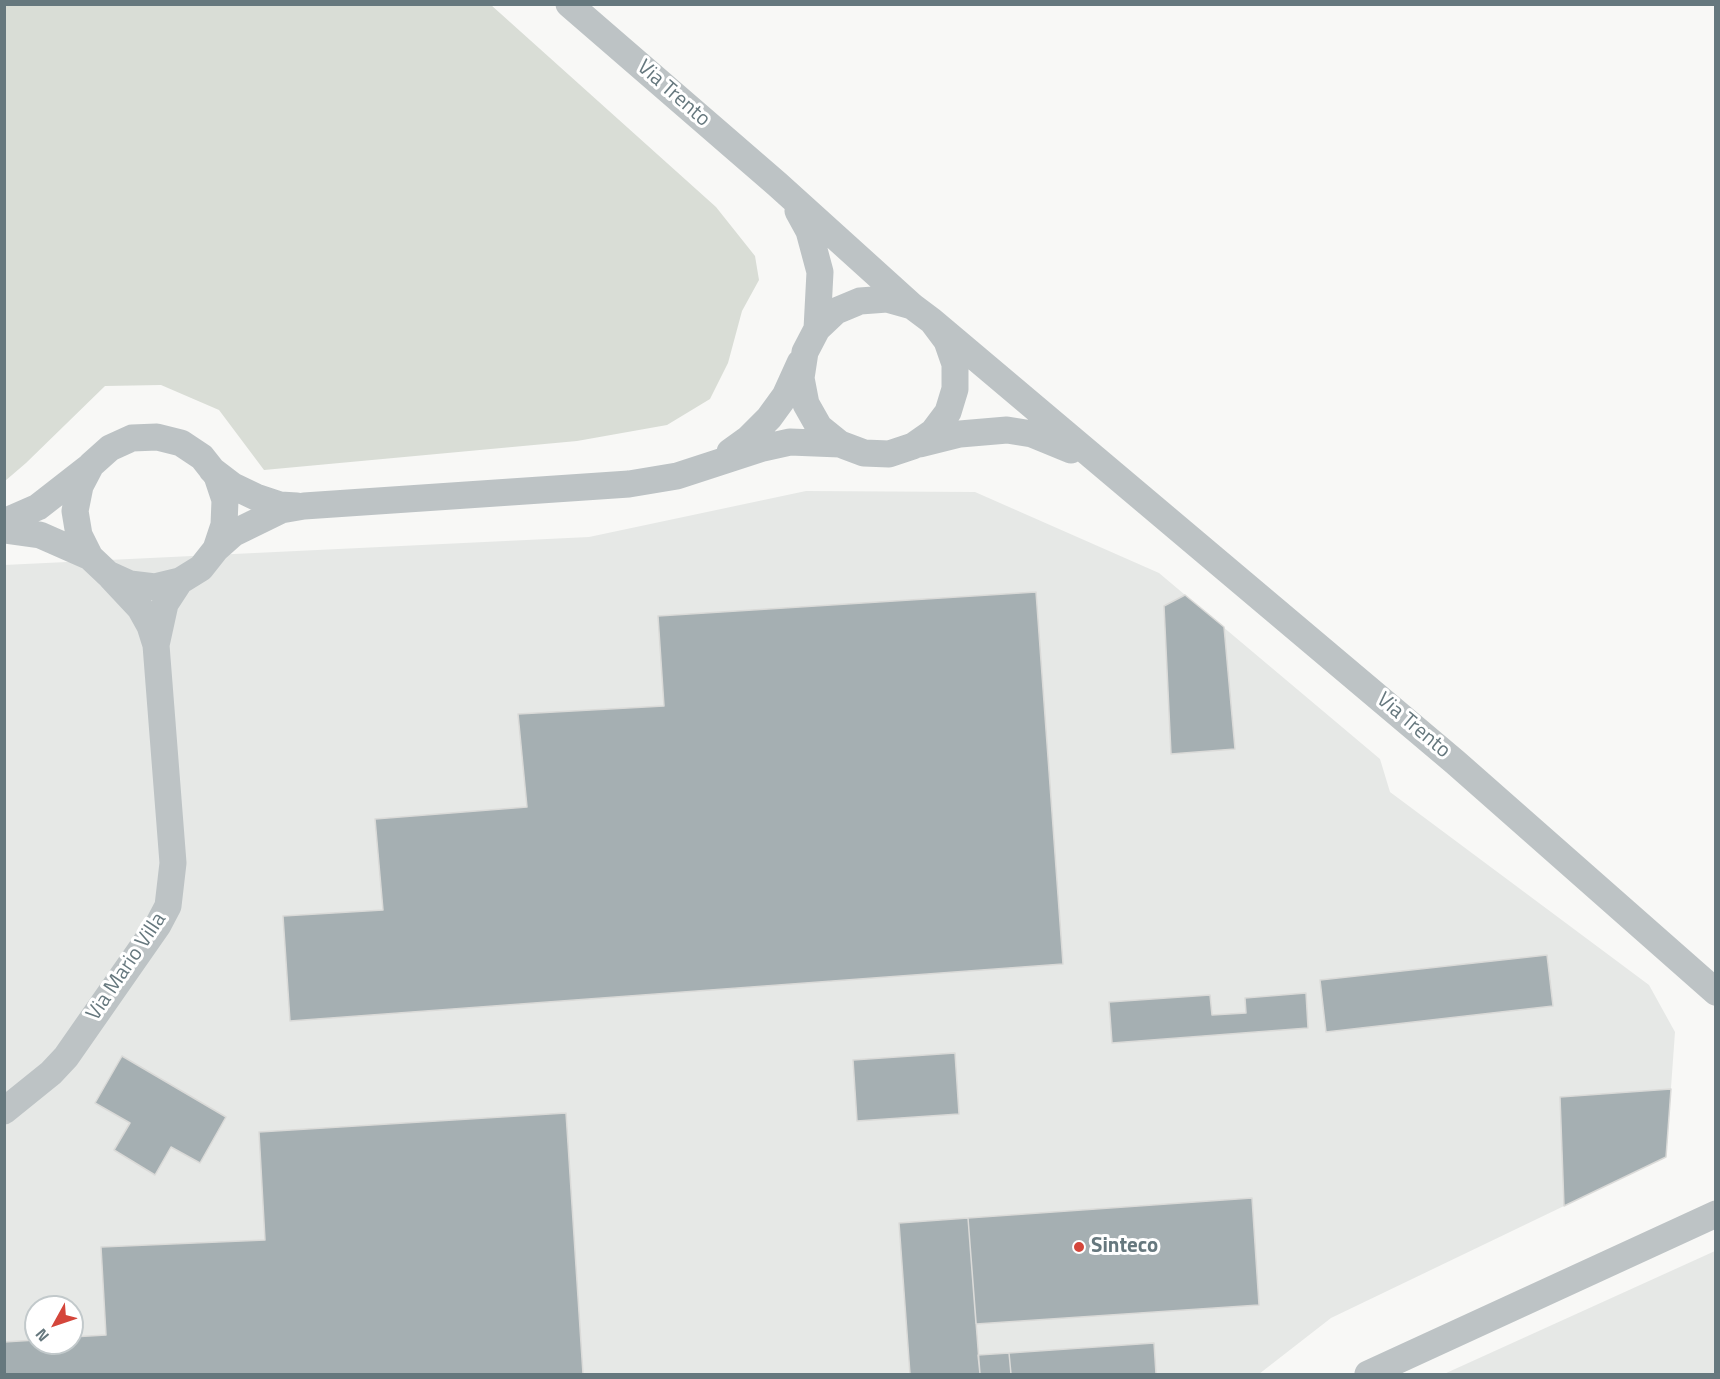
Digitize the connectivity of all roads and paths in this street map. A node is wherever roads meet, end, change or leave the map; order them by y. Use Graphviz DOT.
graph roads {
  1 [pos="569,4"];
  2 [pos="777,184"];
  3 [pos="922,314"];
  4 [pos="811,341"];
  5 [pos="840,444"];
  6 [pos="913,446"];
  7 [pos="714,463"];
  8 [pos="91,465"];
  9 [pos="1104,468"];
  10 [pos="212,470"];
  11 [pos="304,506"];
  12 [pos="4,522"];
  13 [pos="4,530"];
  14 [pos="216,549"];
  15 [pos="99,565"];
  16 [pos="180,581"];
  17 [pos="156,645"];
  18 [pos="1716,992"];
  19 [pos="4,1111"];
  20 [pos="1716,1214"];
  21 [pos="1368,1374"];
  1 -- 2 [label="street, Via Trento"];
  2 -- 3 [label="street, Via Trento"];
  2 -- 4 [label="street, Via Trento"];
  3 -- 4 [label="street, Via Trento"];
  3 -- 6 [label="street, Via Trento"];
  3 -- 9 [label="street, Via Trento"];
  4 -- 5 [label="street, Via Trento"];
  4 -- 7 [label="street"];
  5 -- 6 [label="street, Via Trento"];
  5 -- 7 [label="street"];
  6 -- 9 [label="street, Via Trento"];
  7 -- 11 [label="street"];
  8 -- 10 [label="street"];
  8 -- 12 [label="street"];
  8 -- 15 [label="street"];
  9 -- 18 [label="street, Via Trento"];
  10 -- 11 [label="street"];
  10 -- 14 [label="street"];
  11 -- 14 [label="street"];
  13 -- 15 [label="street"];
  14 -- 16 [label="street"];
  15 -- 16 [label="street"];
  15 -- 17 [label="street, Via Mario Villa"];
  16 -- 17 [label="street, Via Mario Villa"];
  17 -- 19 [label="street, Via Mario Villa"];
  20 -- 21 [label="street"];
}
